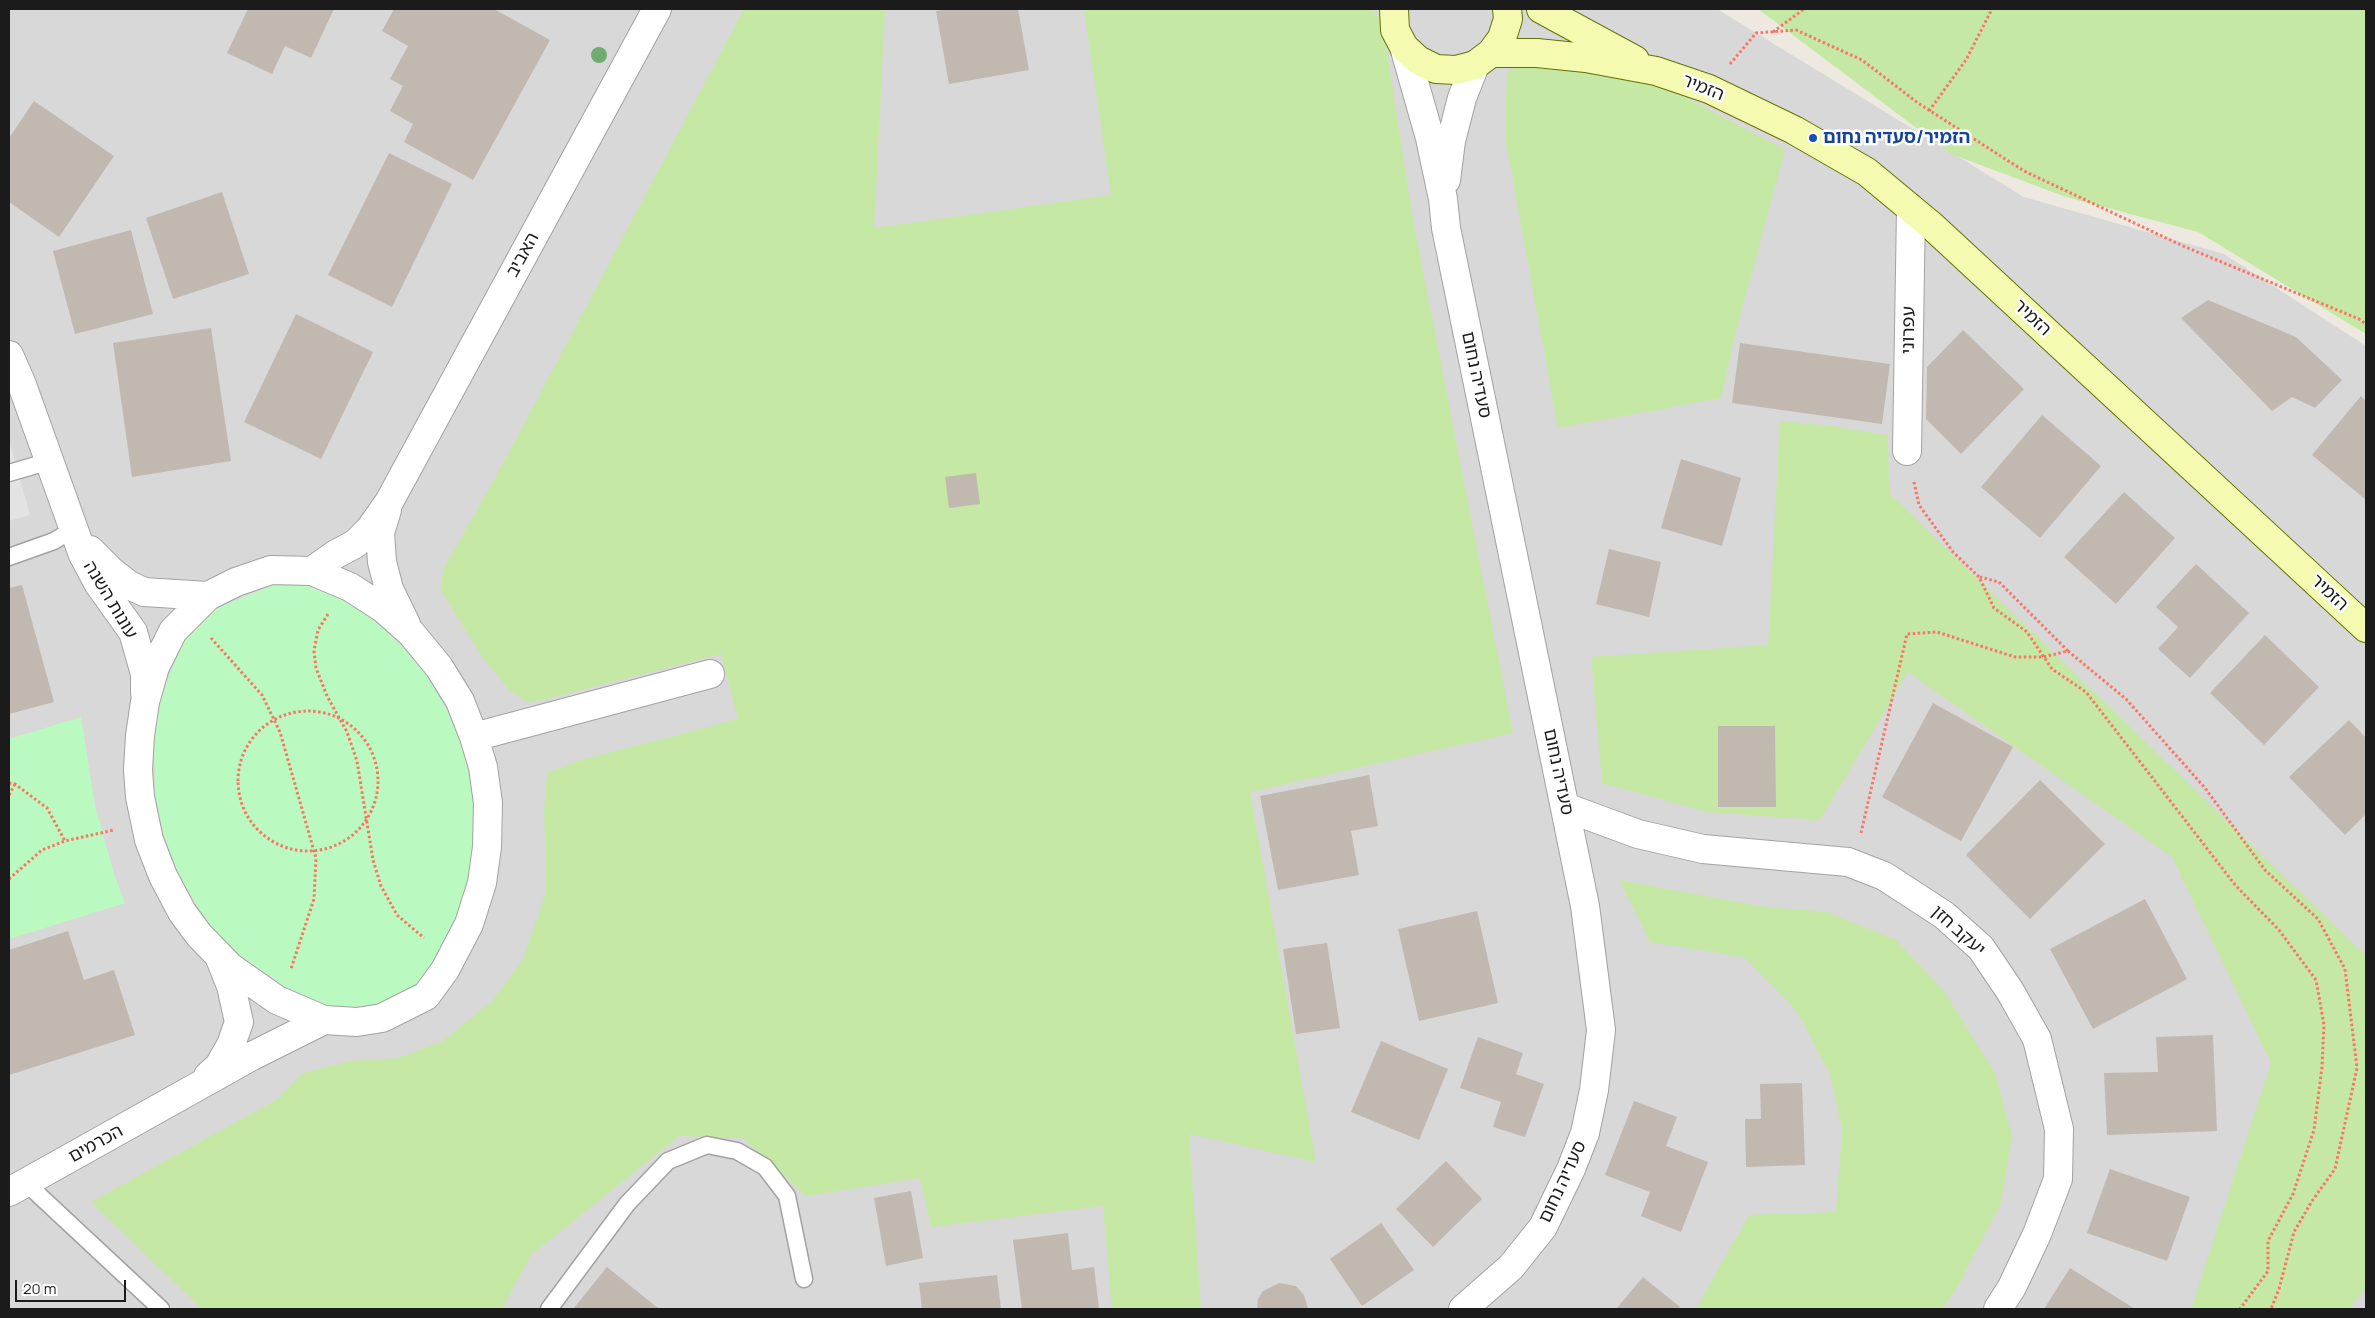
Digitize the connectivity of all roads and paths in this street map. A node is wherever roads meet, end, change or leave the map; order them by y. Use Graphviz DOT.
graph roads {
  1 [pos="657,9"];
  2 [pos="1393,9"];
  3 [pos="1507,9"];
  4 [pos="1541,9"];
  5 [pos="1804,9"];
  6 [pos="1992,9"];
  7 [pos="1772,32"];
  8 [pos="1404,47"];
  9 [pos="1483,59"];
  10 [pos="1656,71"];
  11 [pos="1709,89"];
  12 [pos="1929,111"];
  13 [pos="1443,199"];
  14 [pos="1911,209"];
  15 [pos="2366,324"];
  16 [pos="9,355"];
  17 [pos="1907,452"];
  18 [pos="50,461"];
  19 [pos="9,473"];
  20 [pos="389,502"];
  21 [pos="75,528"];
  22 [pos="9,557"];
  23 [pos="312,571"];
  24 [pos="1979,577"];
  25 [pos="208,596"];
  26 [pos="332,609"];
  27 [pos="2366,628"];
  28 [pos="411,633"];
  29 [pos="210,636"];
  30 [pos="2068,651"];
  31 [pos="2043,657"];
  32 [pos="710,674"];
  33 [pos="145,702"];
  34 [pos="275,720"];
  35 [pos="341,720"];
  36 [pos="474,737"];
  37 [pos="9,783"];
  38 [pos="15,784"];
  39 [pos="9,795"];
  40 [pos="1565,807"];
  41 [pos="366,820"];
  42 [pos="146,823"];
  43 [pos="65,841"];
  44 [pos="314,851"];
  45 [pos="1855,865"];
  46 [pos="9,879"];
  47 [pos="427,941"];
  48 [pos="219,955"];
  49 [pos="290,974"];
  50 [pos="324,1020"];
  51 [pos="182,1096"];
  52 [pos="18,1187"];
  53 [pos="804,1279"];
  54 [pos="161,1309"];
  55 [pos="549,1309"];
  56 [pos="1463,1309"];
  57 [pos="1998,1309"];
  58 [pos="2240,1309"];
  59 [pos="2271,1309"];
  1 -- 20 [label="street, האביב"];
  2 -- 8 [label="street"];
  3 -- 9 [label="street"];
  4 -- 10 [label="street, הזמיר"];
  5 -- 7 [label="path"];
  6 -- 12 [label="path"];
  7 -- 11 [label="path"];
  7 -- 12 [label="path"];
  8 -- 9 [label="street, הזמיר"];
  8 -- 13 [label="street, סעדיה נחום"];
  9 -- 10 [label="street, הזמיר"];
  9 -- 13 [label="street, סעדיה נחום"];
  10 -- 11 [label="street, הזמיר"];
  11 -- 14 [label="street, הזמיר"];
  12 -- 15 [label="path"];
  13 -- 40 [label="street, סעדיה נחום"];
  14 -- 17 [label="street, עפרוני"];
  14 -- 27 [label="street, הזמיר"];
  16 -- 18 [label="street, עונות השנה"];
  17 -- 24 [label="path"];
  18 -- 19 [label="lane"];
  18 -- 21 [label="street, עונות השנה"];
  20 -- 23 [label="street, האביב"];
  20 -- 28 [label="street, האביב"];
  21 -- 22 [label="lane"];
  21 -- 25 [label="street, עונות השנה"];
  21 -- 33 [label="street, עונות השנה"];
  23 -- 25 [label="street"];
  23 -- 28 [label="street"];
  24 -- 30 [label="path"];
  24 -- 31 [label="path"];
  25 -- 33 [label="street"];
  26 -- 35 [label="path"];
  28 -- 36 [label="street"];
  29 -- 34 [label="path"];
  30 -- 31 [label="path"];
  30 -- 59 [label="path"];
  31 -- 45 [label="path"];
  31 -- 58 [label="path"];
  32 -- 36 [label="street"];
  33 -- 42 [label="street"];
  34 -- 35 [label="path"];
  34 -- 44 [label="path"];
  34 -- 44 [label="path"];
  35 -- 41 [label="path"];
  35 -- 41 [label="path"];
  36 -- 50 [label="street"];
  37 -- 38 [label="path"];
  38 -- 39 [label="path"];
  38 -- 43 [label="path"];
  40 -- 45 [label="street, יעקב חזן"];
  40 -- 56 [label="street, סעדיה נחום"];
  41 -- 44 [label="path"];
  41 -- 47 [label="path"];
  42 -- 43 [label="path"];
  42 -- 48 [label="street"];
  43 -- 46 [label="path"];
  44 -- 49 [label="path"];
  45 -- 57 [label="street, יעקב חזן"];
  48 -- 50 [label="street"];
  48 -- 51 [label="street, הכרמים"];
  50 -- 51 [label="street, הכרמים"];
  51 -- 52 [label="street, הכרמים"];
  52 -- 54 [label="lane"];
  53 -- 55 [label="lane"];
}
